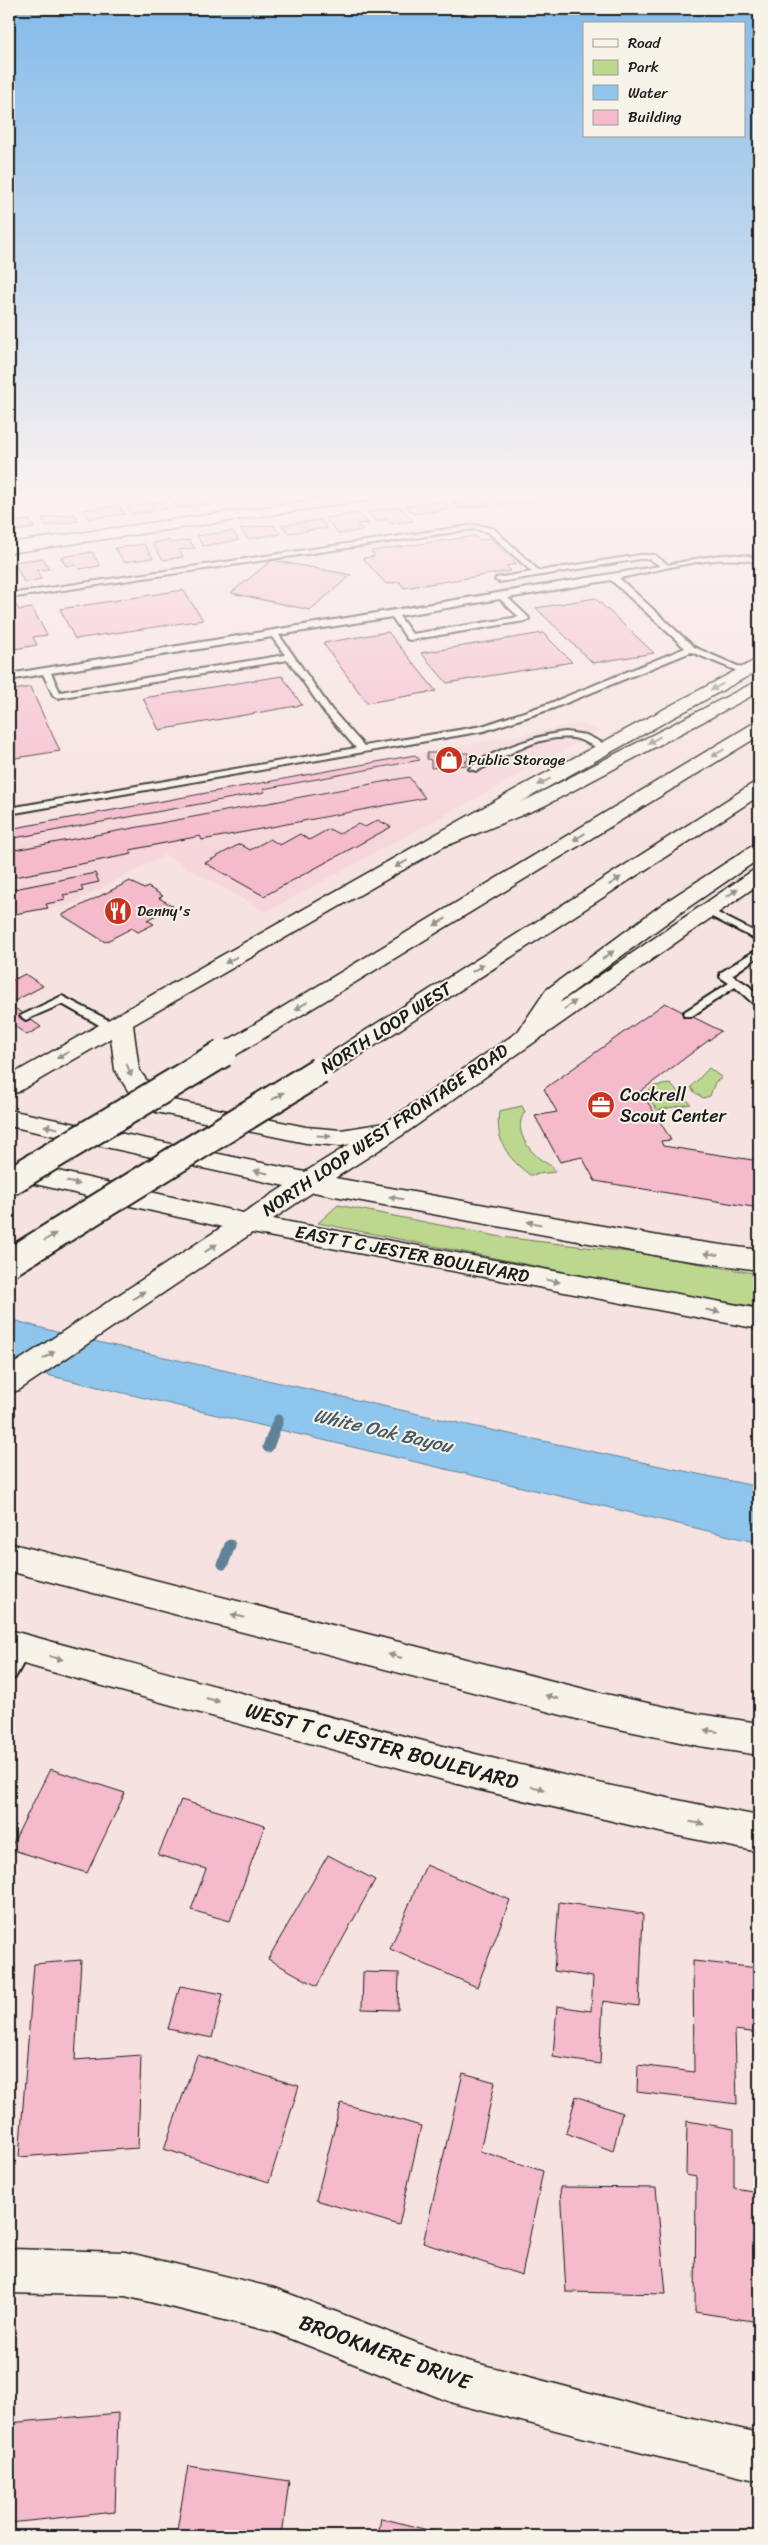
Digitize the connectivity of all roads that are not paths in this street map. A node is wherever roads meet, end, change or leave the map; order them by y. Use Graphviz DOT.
graph roads {
  1 [pos="401,613"];
  2 [pos="519,613"];
  3 [pos="652,613"];
  4 [pos="394,614"];
  5 [pos="274,634"];
  6 [pos="691,649"];
  7 [pos="290,657"];
  8 [pos="752,667"];
  9 [pos="46,671"];
  10 [pos="9,677"];
  11 [pos="759,685"];
  12 [pos="759,728"];
  13 [pos="608,748"];
  14 [pos="362,749"];
  15 [pos="474,769"];
  16 [pos="759,788"];
  17 [pos="9,811"];
  18 [pos="444,840"];
  19 [pos="759,850"];
  20 [pos="759,875"];
  21 [pos="706,910"];
  22 [pos="759,938"];
  23 [pos="759,951"];
  24 [pos="730,986"];
  25 [pos="759,1003"];
  26 [pos="688,1014"];
  27 [pos="26,1016"];
  28 [pos="117,1025"];
  29 [pos="530,1033"];
  30 [pos="9,1086"];
  31 [pos="9,1118"];
  32 [pos="395,1128"];
  33 [pos="9,1168"];
  34 [pos="9,1182"];
  35 [pos="309,1182"];
  36 [pos="248,1223"];
  37 [pos="759,1260"];
  38 [pos="9,1263"];
  39 [pos="759,1319"];
  40 [pos="9,1382"];
  41 [pos="9,1558"];
  42 [pos="14,1656"];
  43 [pos="759,1738"];
  44 [pos="759,1834"];
  45 [pos="9,2271"];
  46 [pos="759,2457"];
  1 -- 4 [label="lane"];
  2 -- 4 [label="lane"];
  3 -- 6 [label="lane"];
  4 -- 5 [label="lane"];
  5 -- 7 [label="lane"];
  5 -- 9 [label="lane"];
  6 -- 8 [label="lane"];
  6 -- 14 [label="lane"];
  7 -- 9 [label="lane"];
  7 -- 14 [label="lane"];
  8 -- 13 [label="main road, one-way"];
  9 -- 10 [label="lane"];
  11 -- 18 [label="main road, one-way"];
  12 -- 34 [label="main road, one-way, bridge"];
  13 -- 15 [label="lane"];
  13 -- 18 [label="main road, one-way"];
  14 -- 17 [label="lane"];
  38 -- 16 [label="main road, NORTH LOOP WEST, one-way, bridge"];
  18 -- 28 [label="main road, one-way"];
  29 -- 19 [label="main road, one-way"];
  21 -- 20 [label="main road, NORTH LOOP WEST FRONTAGE ROAD, one-way"];
  21 -- 22 [label="lane"];
  29 -- 21 [label="main road, NORTH LOOP WEST FRONTAGE ROAD, one-way"];
  23 -- 25 [label="lane"];
  24 -- 26 [label="lane"];
  27 -- 28 [label="lane"];
  28 -- 30 [label="main road, one-way"];
  28 -- 32 [label="main road, one-way"];
  29 -- 32 [label="main road, NORTH LOOP WEST FRONTAGE ROAD"];
  35 -- 31 [label="main road, one-way"];
  32 -- 35 [label="main road, NORTH LOOP WEST FRONTAGE ROAD"];
  33 -- 36 [label="main road, EAST T C JESTER BOULEVARD, one-way"];
  35 -- 36 [label="main road, NORTH LOOP WEST FRONTAGE ROAD"];
  37 -- 35 [label="main road, one-way"];
  36 -- 39 [label="main road, EAST T C JESTER BOULEVARD, one-way"];
  40 -- 36 [label="main road, NORTH LOOP WEST FRONTAGE ROAD, one-way"];
  43 -- 41 [label="main road, one-way"];
  42 -- 44 [label="main road, WEST T C JESTER BOULEVARD, one-way"];
  45 -- 46 [label="main road, BROOKMERE DRIVE"];
}
